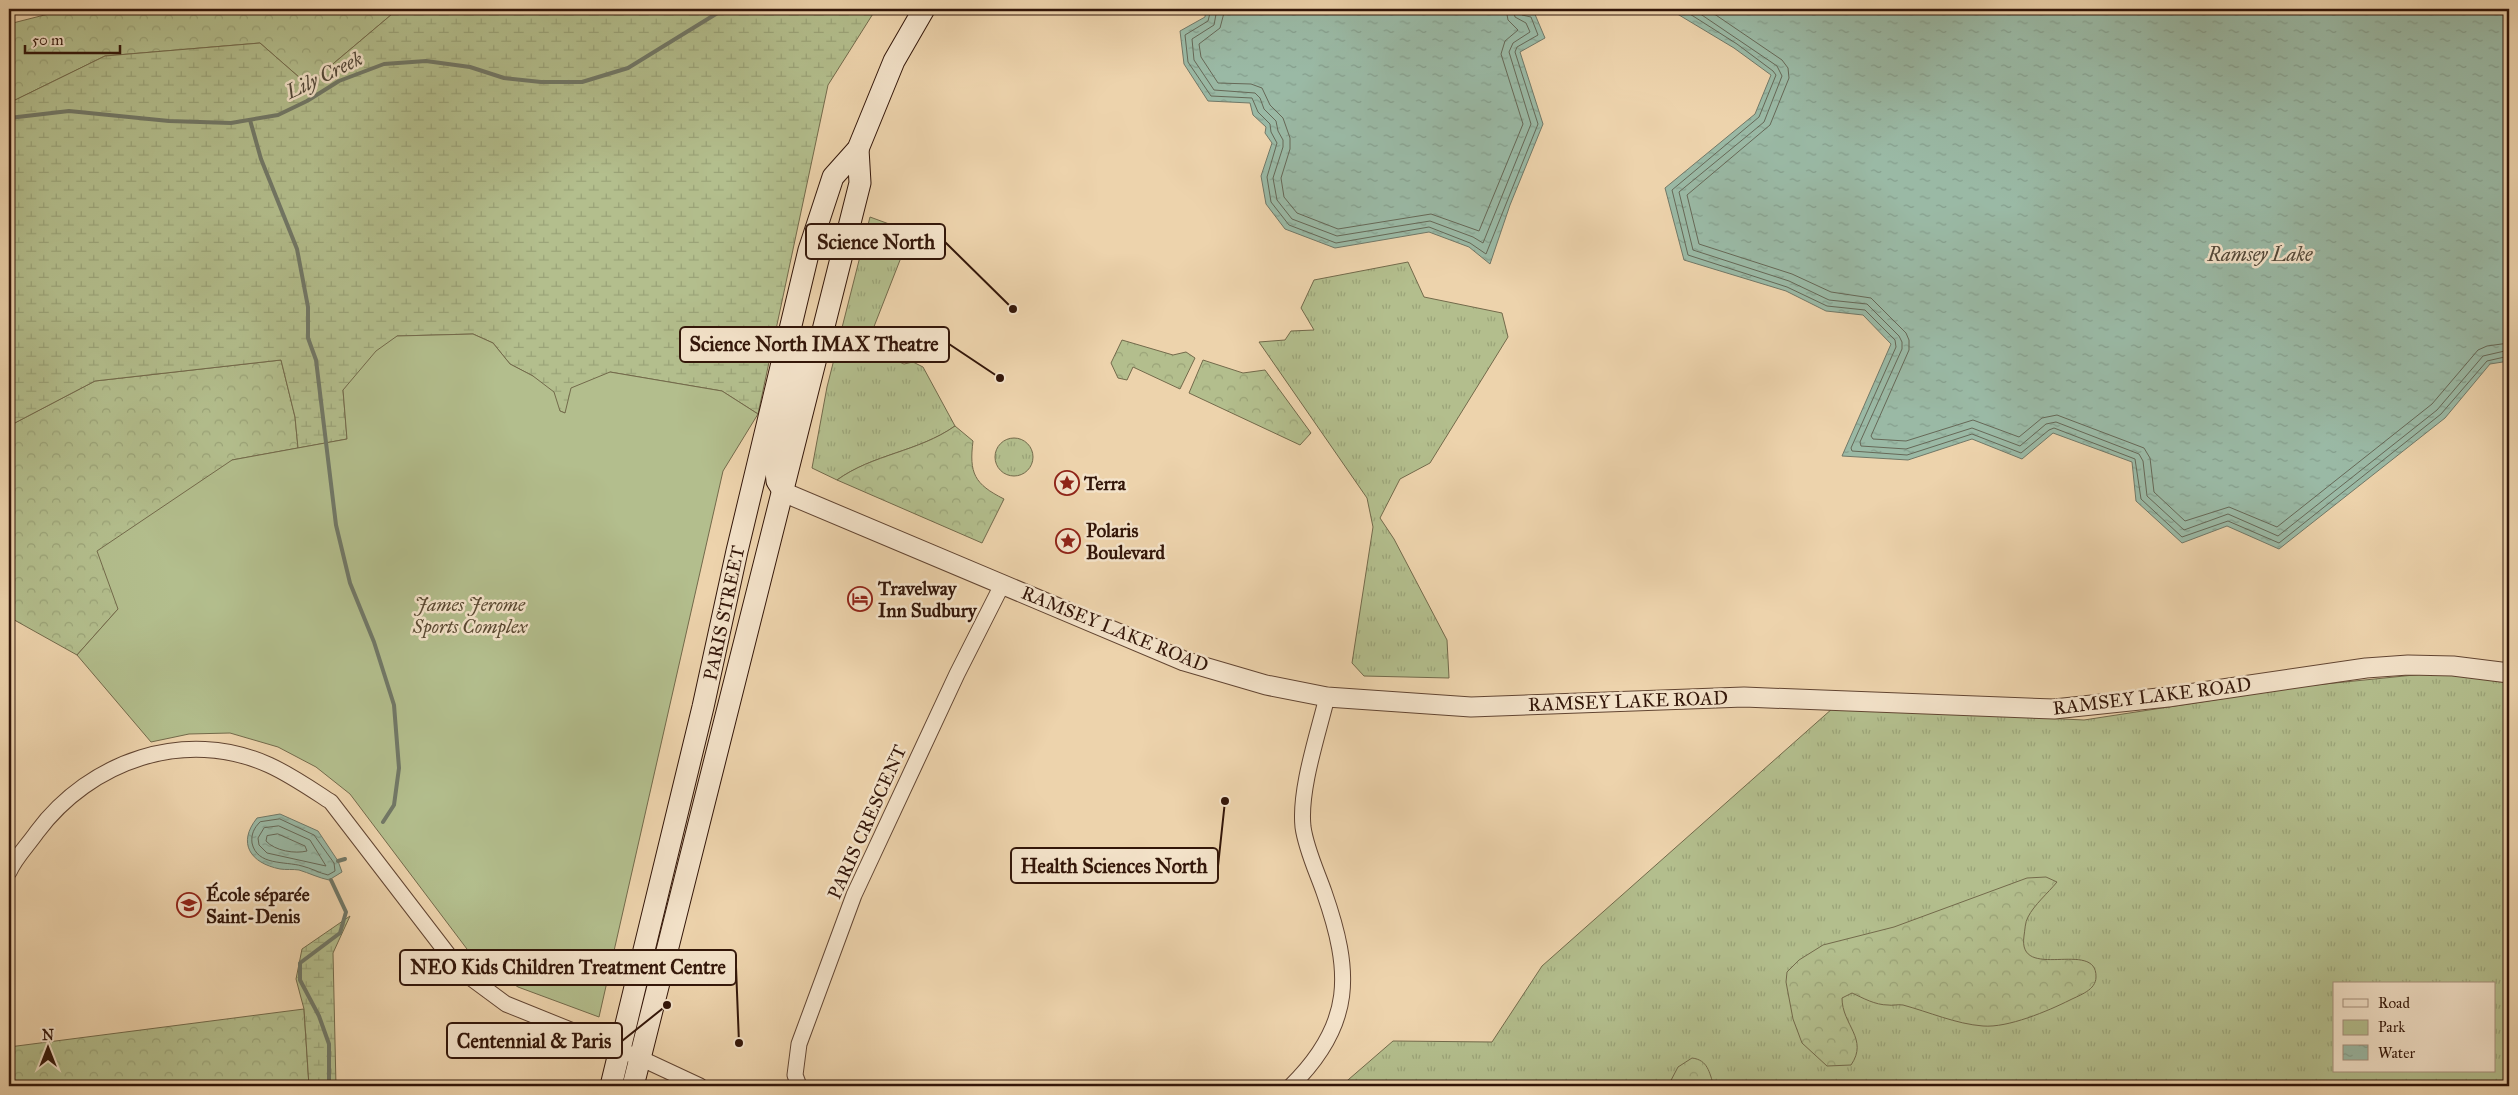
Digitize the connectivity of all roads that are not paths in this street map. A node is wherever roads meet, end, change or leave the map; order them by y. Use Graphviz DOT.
graph roads {
  1 [pos="924,9"];
  2 [pos="858,149"];
  3 [pos="833,178"];
  4 [pos="783,492"];
  5 [pos="746,514"];
  6 [pos="1003,583"];
  7 [pos="2509,673"];
  8 [pos="1327,697"];
  9 [pos="9,872"];
  10 [pos="620,1050"];
  11 [pos="640,1058"];
  12 [pos="611,1086"];
  13 [pos="633,1086"];
  14 [pos="700,1086"];
  15 [pos="799,1086"];
  16 [pos="1291,1086"];
  1 -- 2 [label="main road, PARIS STREET"];
  2 -- 3 [label="main road, PARIS STREET"];
  2 -- 4 [label="main road, PARIS STREET"];
  3 -- 4 [label="main road"];
  3 -- 5 [label="main road, PARIS STREET"];
  4 -- 5 [label="main road"];
  4 -- 6 [label="street, RAMSEY LAKE ROAD"];
  4 -- 11 [label="main road, PARIS STREET"];
  5 -- 10 [label="main road, PARIS STREET"];
  6 -- 8 [label="street, RAMSEY LAKE ROAD"];
  6 -- 15 [label="street, PARIS CRESCENT"];
  7 -- 8 [label="street, RAMSEY LAKE ROAD"];
  8 -- 16 [label="street"];
  9 -- 10 [label="street"];
  10 -- 11 [label="street"];
  10 -- 12 [label="main road, PARIS STREET"];
  11 -- 13 [label="main road, PARIS STREET"];
  11 -- 14 [label="street"];
}
